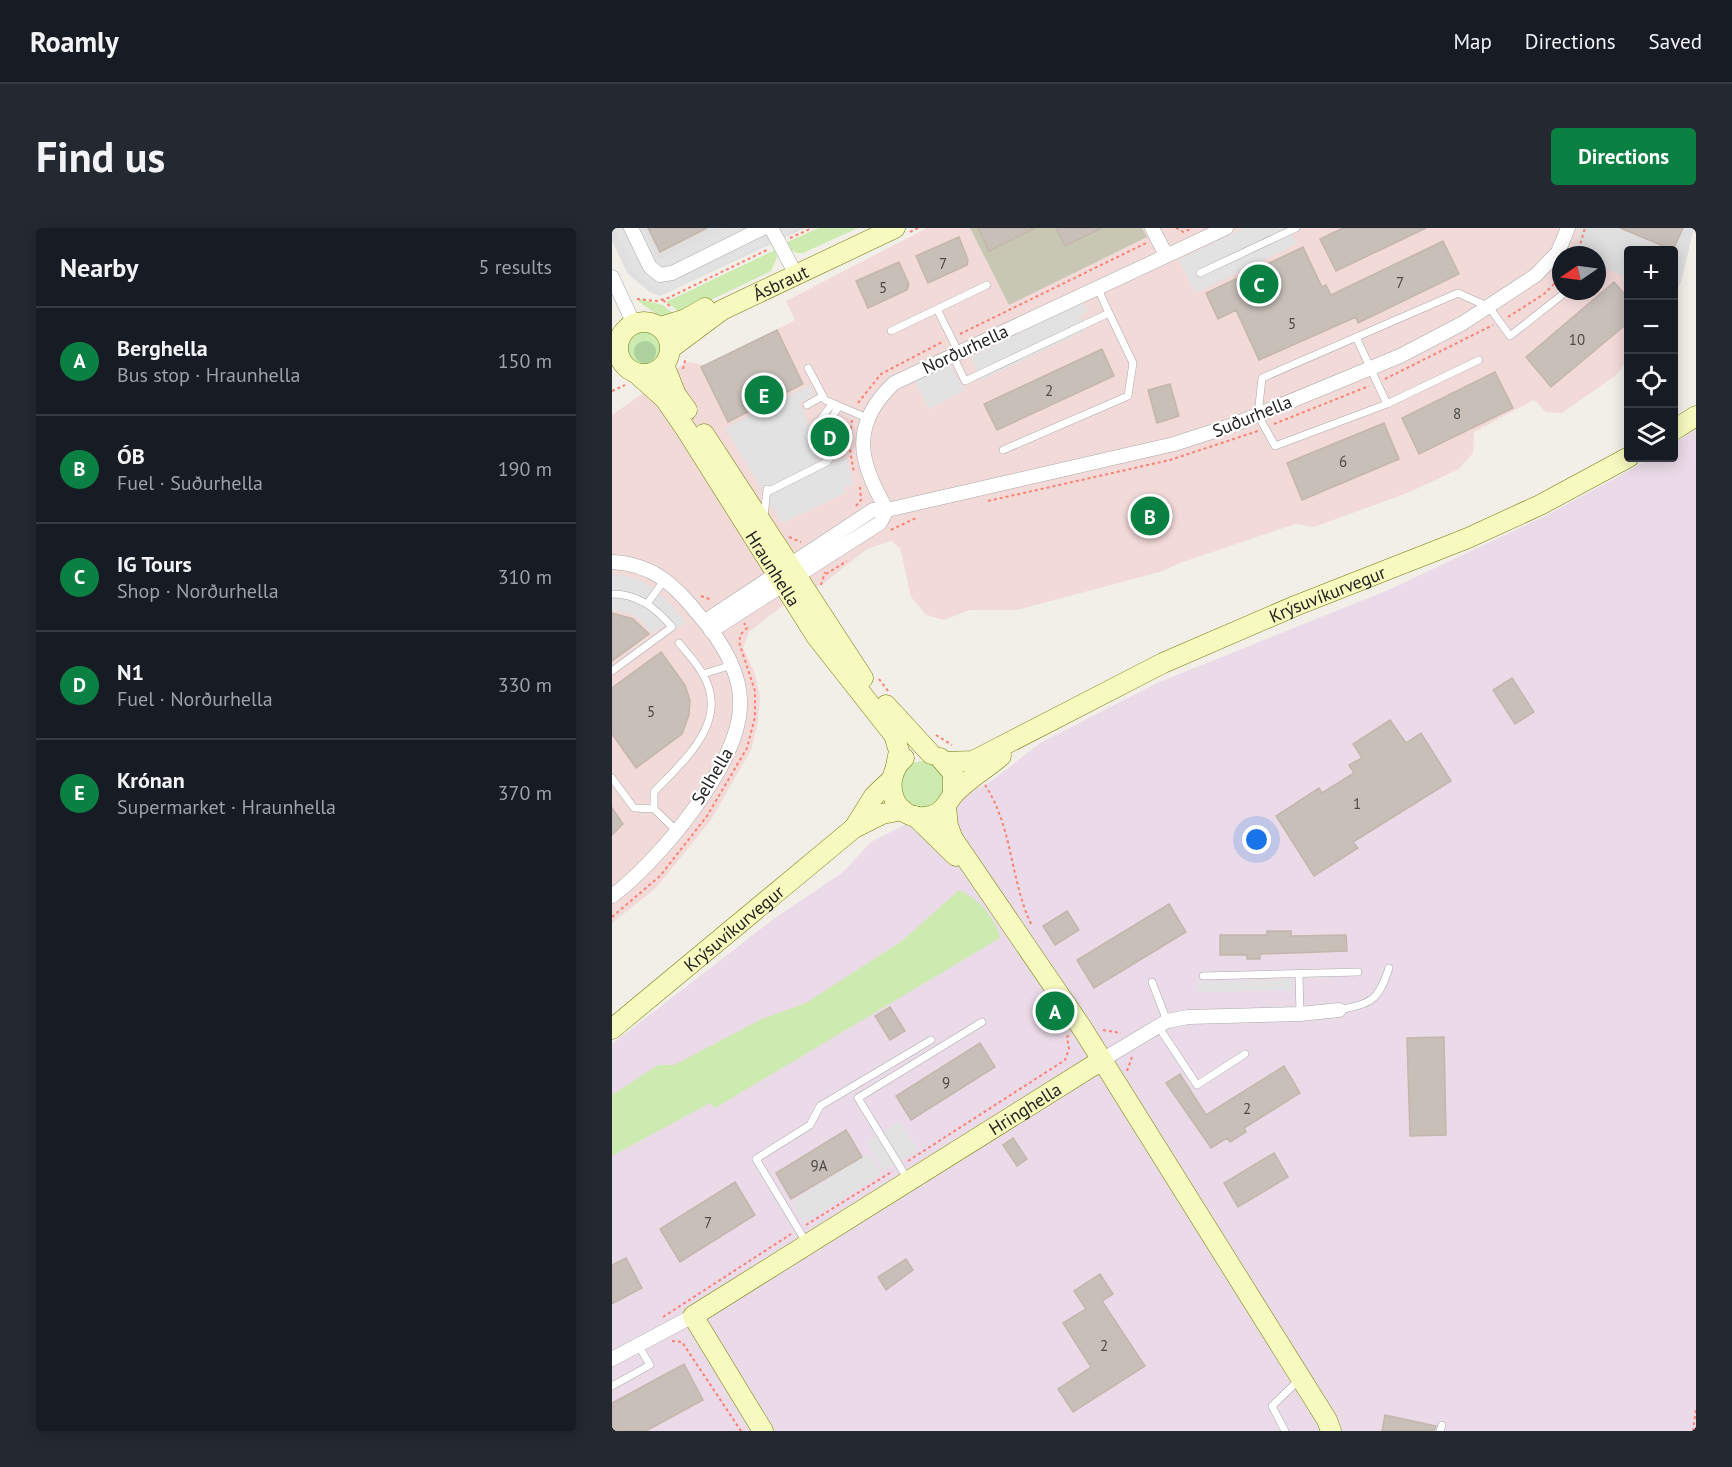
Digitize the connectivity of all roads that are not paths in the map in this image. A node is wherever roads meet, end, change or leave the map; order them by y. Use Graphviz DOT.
graph roads {
  1 [pos="631,228"];
  2 [pos="763,228"];
  3 [pos="771,228"];
  4 [pos="869,228"];
  5 [pos="895,228"];
  6 [pos="1152,228"];
  7 [pos="1162,228"];
  8 [pos="1226,228"];
  9 [pos="1296,228"];
  10 [pos="1568,228"];
  11 [pos="1170,253"];
  12 [pos="791,265"];
  13 [pos="1200,273"];
  14 [pos="612,277"];
  15 [pos="987,285"];
  16 [pos="1097,287"];
  17 [pos="1556,300"];
  18 [pos="1489,308"];
  19 [pos="937,309"];
  20 [pos="1109,314"];
  21 [pos="630,315"];
  22 [pos="891,331"];
  23 [pos="1356,337"];
  24 [pos="675,343"];
  25 [pos="615,351"];
  26 [pos="956,354"];
  27 [pos="1479,360"];
  28 [pos="808,368"];
  29 [pos="1371,368"];
  30 [pos="626,373"];
  31 [pos="823,396"];
  32 [pos="1387,404"];
  33 [pos="807,405"];
  34 [pos="835,406"];
  35 [pos="1258,415"];
  36 [pos="1696,416"];
  37 [pos="867,418"];
  38 [pos="1678,427"];
  39 [pos="1003,450"];
  40 [pos="1624,460"];
  41 [pos="887,510"];
  42 [pos="763,522"];
  43 [pos="612,562"];
  44 [pos="787,575"];
  45 [pos="665,579"];
  46 [pos="612,594"];
  47 [pos="647,604"];
  48 [pos="708,626"];
  49 [pos="679,643"];
  50 [pos="732,665"];
  51 [pos="612,671"];
  52 [pos="703,674"];
  53 [pos="1028,733"];
  54 [pos="941,749"];
  55 [pos="893,774"];
  56 [pos="612,778"];
  57 [pos="950,801"];
  58 [pos="654,809"];
  59 [pos="909,813"];
  60 [pos="854,828"];
  61 [pos="677,831"];
  62 [pos="988,890"];
  63 [pos="612,896"];
  64 [pos="1389,968"];
  65 [pos="1358,972"];
  66 [pos="1299,974"];
  67 [pos="1203,976"];
  68 [pos="1152,982"];
  69 [pos="1339,1010"];
  70 [pos="1300,1014"];
  71 [pos="982,1022"];
  72 [pos="1162,1024"];
  73 [pos="612,1029"];
  74 [pos="932,1040"];
  75 [pos="1245,1054"];
  76 [pos="1102,1060"];
  77 [pos="904,1174"];
  78 [pos="803,1237"];
  79 [pos="686,1310"];
  80 [pos="638,1345"];
  81 [pos="612,1359"];
  82 [pos="1301,1378"];
  83 [pos="612,1386"];
  84 [pos="763,1431"];
  85 [pos="1285,1431"];
  86 [pos="1331,1431"];
  1 -- 2 [label="street"];
  3 -- 12 [label="street"];
  4 -- 12 [label="street, Ásbraut"];
  5 -- 24 [label="street, Ásbraut"];
  6 -- 11 [label="street"];
  7 -- 11 [label="street"];
  8 -- 11 [label="street, Norðurhella"];
  9 -- 13 [label="lane"];
  10 -- 18 [label="street, Suðurhella"];
  11 -- 16 [label="street, Norðurhella"];
  12 -- 24 [label="street, Ásbraut"];
  14 -- 21 [label="street"];
  15 -- 19 [label="lane"];
  16 -- 20 [label="lane"];
  16 -- 26 [label="street, Norðurhella"];
  17 -- 18 [label="lane"];
  18 -- 23 [label="lane"];
  18 -- 29 [label="street, Suðurhella"];
  19 -- 22 [label="lane"];
  19 -- 26 [label="lane"];
  20 -- 26 [label="lane"];
  20 -- 39 [label="lane"];
  21 -- 24 [label="street, Hraunhella"];
  21 -- 25 [label="street"];
  23 -- 29 [label="lane"];
  23 -- 35 [label="lane"];
  24 -- 30 [label="street"];
  24 -- 42 [label="street, Hraunhella"];
  25 -- 30 [label="street"];
  26 -- 37 [label="street, Norðurhella"];
  27 -- 32 [label="lane"];
  28 -- 31 [label="lane"];
  29 -- 32 [label="lane"];
  29 -- 35 [label="street, Suðurhella"];
  30 -- 44 [label="street, Hraunhella"];
  31 -- 33 [label="lane"];
  31 -- 34 [label="lane"];
  32 -- 35 [label="lane"];
  34 -- 37 [label="lane"];
  34 -- 42 [label="lane"];
  35 -- 41 [label="street, Suðurhella"];
  36 -- 38 [label="street"];
  37 -- 41 [label="street, Norðurhella"];
  40 -- 53 [label="street, Krýsuvíkurvegur"];
  41 -- 44 [label="street"];
  41 -- 44 [label="street, Suðurhella"];
  42 -- 44 [label="street, Hraunhella"];
  43 -- 45 [label="street, Selhella"];
  44 -- 48 [label="street"];
  44 -- 54 [label="street, Hraunhella"];
  44 -- 55 [label="street, Hraunhella"];
  45 -- 47 [label="lane"];
  45 -- 48 [label="street, Selhella"];
  46 -- 47 [label="lane"];
  47 -- 51 [label="lane"];
  48 -- 50 [label="street, Selhella"];
  49 -- 52 [label="lane"];
  50 -- 52 [label="lane"];
  50 -- 61 [label="street, Selhella"];
  52 -- 58 [label="lane"];
  53 -- 54 [label="street, Krýsuvíkurvegur"];
  53 -- 57 [label="street, Krýsuvíkurvegur"];
  54 -- 55 [label="street"];
  54 -- 57 [label="street"];
  55 -- 59 [label="street"];
  55 -- 60 [label="street, Krýsuvíkurvegur"];
  56 -- 58 [label="lane"];
  57 -- 59 [label="street"];
  57 -- 62 [label="street"];
  58 -- 61 [label="lane"];
  59 -- 60 [label="street, Krýsuvíkurvegur"];
  59 -- 62 [label="street"];
  60 -- 73 [label="street, Krýsuvíkurvegur"];
  61 -- 63 [label="street, Selhella"];
  62 -- 76 [label="street"];
  64 -- 69 [label="lane"];
  65 -- 66 [label="lane"];
  66 -- 67 [label="lane"];
  66 -- 70 [label="lane"];
  68 -- 72 [label="lane"];
  69 -- 70 [label="street"];
  70 -- 72 [label="street"];
  71 -- 77 [label="lane"];
  72 -- 75 [label="lane"];
  72 -- 76 [label="street"];
  74 -- 78 [label="lane"];
  76 -- 77 [label="street, Hringhella"];
  76 -- 82 [label="street"];
  77 -- 78 [label="street, Hringhella"];
  78 -- 79 [label="street, Hringhella"];
  79 -- 80 [label="street"];
  79 -- 84 [label="street"];
  80 -- 81 [label="street"];
  80 -- 83 [label="lane"];
  82 -- 85 [label="lane"];
  82 -- 86 [label="street"];
}
